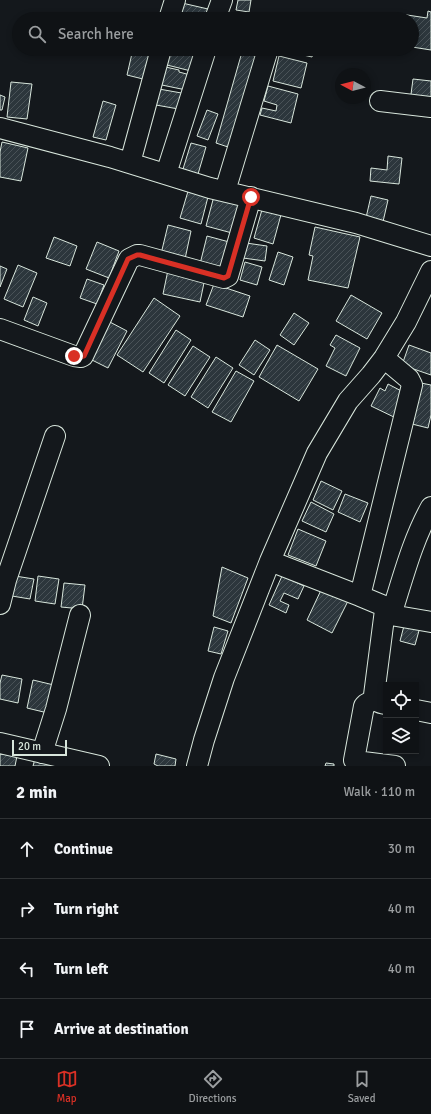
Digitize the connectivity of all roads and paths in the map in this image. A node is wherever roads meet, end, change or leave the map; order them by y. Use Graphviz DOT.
graph roads {
  1 [pos="175,0"];
  2 [pos="222,0"];
  3 [pos="171,12"];
  4 [pos="218,12"];
  5 [pos="159,56"];
  6 [pos="204,56"];
  7 [pos="266,56"];
  8 [pos="380,101"];
  9 [pos="431,107"];
  10 [pos="0,128"];
  11 [pos="130,163"];
  12 [pos="166,174"];
  13 [pos="225,191"];
  14 [pos="251,197"];
  15 [pos="431,246"];
  16 [pos="431,271"];
  17 [pos="0,329"];
  18 [pos="384,358"];
  19 [pos="55,436"];
  20 [pos="431,507"];
  21 [pos="270,561"];
  22 [pos="3,579"];
  23 [pos="360,596"];
  24 [pos="0,604"];
  25 [pos="388,614"];
  26 [pos="80,615"];
  27 [pos="431,622"];
  28 [pos="380,702"];
  29 [pos="419,711"];
  30 [pos="431,713"];
  31 [pos="0,743"];
  32 [pos="42,753"];
  33 [pos="64,762"];
  34 [pos="99,766"];
  35 [pos="197,766"];
  36 [pos="395,766"];
  1 -- 3 [label="street"];
  2 -- 4 [label="street"];
  5 -- 11 [label="street"];
  6 -- 12 [label="street"];
  7 -- 13 [label="street"];
  8 -- 9 [label="street"];
  10 -- 11 [label="street"];
  11 -- 12 [label="street"];
  12 -- 13 [label="street"];
  13 -- 14 [label="street"];
  14 -- 15 [label="street"];
  14 -- 17 [label="street"];
  16 -- 18 [label="street"];
  18 -- 21 [label="street"];
  18 -- 23 [label="street"];
  19 -- 22 [label="street"];
  20 -- 25 [label="street"];
  21 -- 23 [label="street"];
  21 -- 35 [label="street"];
  22 -- 24 [label="street"];
  23 -- 25 [label="street"];
  25 -- 27 [label="street"];
  25 -- 28 [label="street"];
  26 -- 32 [label="street"];
  28 -- 36 [label="street"];
  29 -- 30 [label="street"];
  31 -- 32 [label="street"];
  32 -- 33 [label="street"];
  33 -- 34 [label="street"];
}
